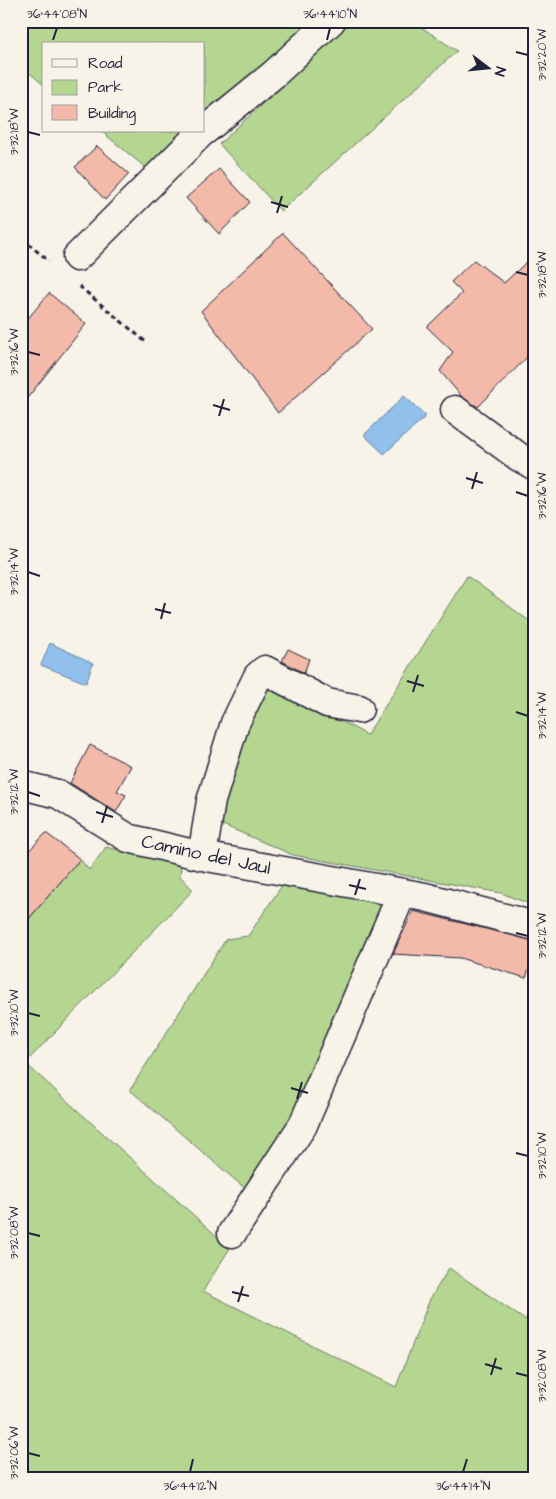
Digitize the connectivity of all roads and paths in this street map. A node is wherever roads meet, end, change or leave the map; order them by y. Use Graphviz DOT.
graph roads {
  1 [pos="331,21"];
  2 [pos="205,130"];
  3 [pos="203,132"];
  4 [pos="21,238"];
  5 [pos="67,267"];
  6 [pos="147,343"];
  7 [pos="455,410"];
  8 [pos="535,466"];
  9 [pos="359,709"];
  10 [pos="21,785"];
  11 [pos="202,856"];
  12 [pos="402,893"];
  13 [pos="535,926"];
  14 [pos="232,1233"];
  1 -- 2 [label="street"];
  3 -- 5 [label="street"];
  4 -- 5 [label="path"];
  5 -- 6 [label="path"];
  7 -- 8 [label="street"];
  9 -- 11 [label="street"];
  10 -- 11 [label="street, Camino del Jaul"];
  11 -- 12 [label="street, Camino del Jaul"];
  12 -- 13 [label="street, Camino del Jaul"];
  12 -- 14 [label="street"];
}
